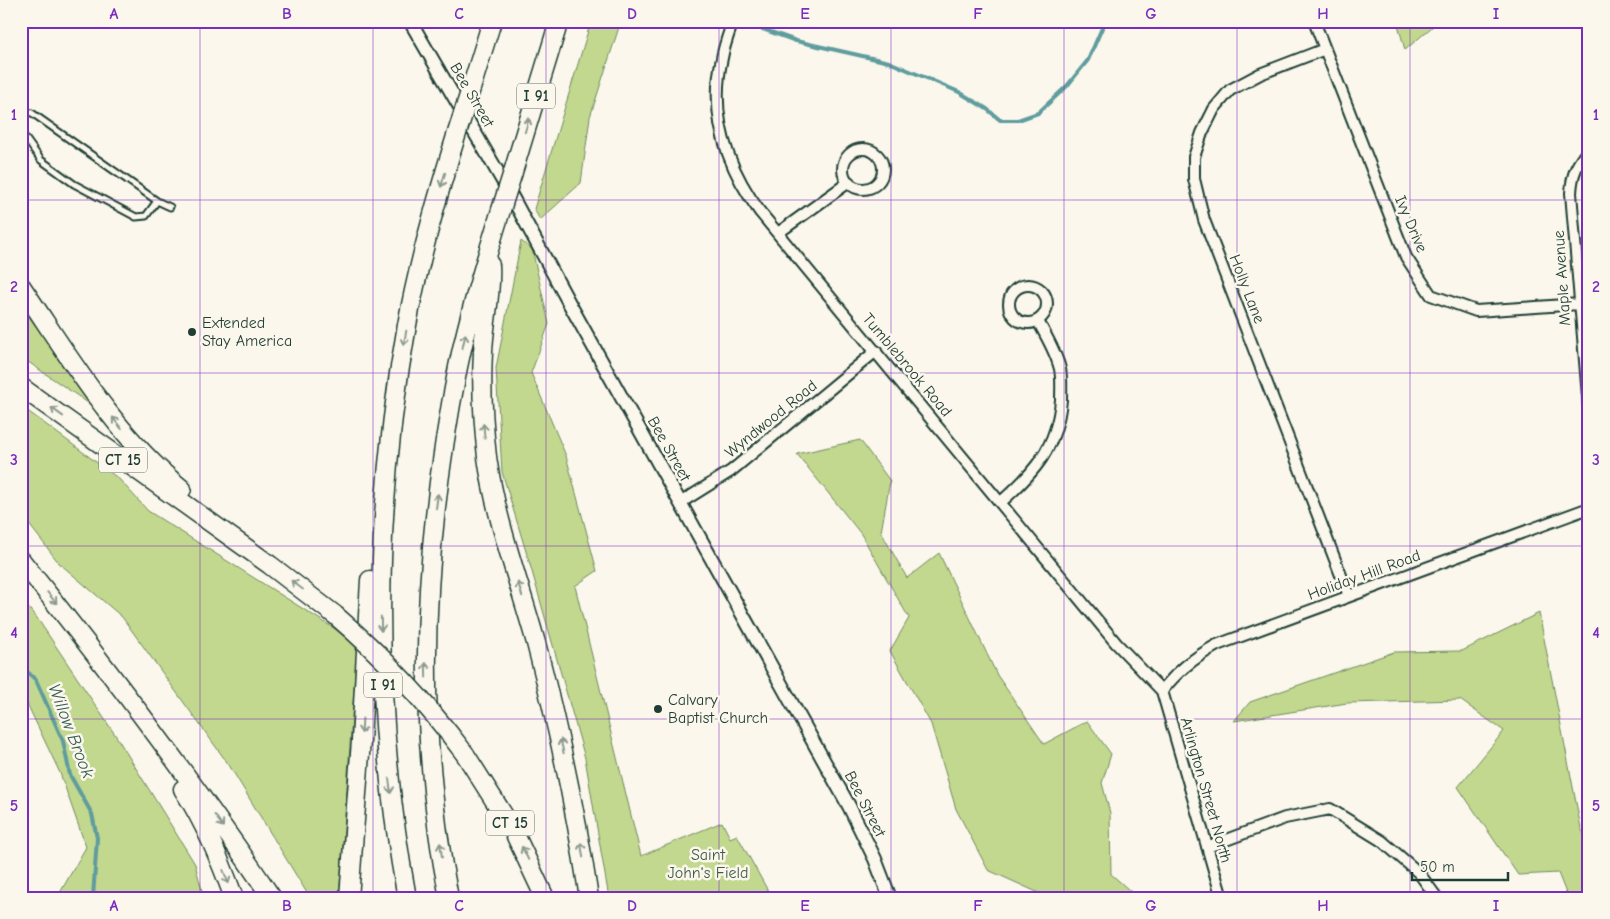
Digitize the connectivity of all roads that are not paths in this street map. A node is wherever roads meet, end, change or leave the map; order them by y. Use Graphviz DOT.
graph roads {
  1 [pos="410,21"];
  2 [pos="481,21"];
  3 [pos="492,21"];
  4 [pos="559,21"];
  5 [pos="733,21"];
  6 [pos="1314,21"];
  7 [pos="1324,49"];
  8 [pos="482,52"];
  9 [pos="21,110"];
  10 [pos="21,132"];
  11 [pos="1589,149"];
  12 [pos="849,182"];
  13 [pos="157,202"];
  14 [pos="170,207"];
  15 [pos="778,233"];
  16 [pos="490,247"];
  17 [pos="21,286"];
  18 [pos="1579,304"];
  19 [pos="1038,321"];
  20 [pos="876,351"];
  21 [pos="21,387"];
  22 [pos="1589,409"];
  23 [pos="388,470"];
  24 [pos="1000,502"];
  25 [pos="680,503"];
  26 [pos="1589,508"];
  27 [pos="224,532"];
  28 [pos="21,560"];
  29 [pos="1350,596"];
  30 [pos="1162,691"];
  31 [pos="149,725"];
  32 [pos="1207,846"];
  33 [pos="234,898"];
  34 [pos="272,898"];
  35 [pos="349,898"];
  36 [pos="407,898"];
  37 [pos="448,898"];
  38 [pos="546,898"];
  39 [pos="589,898"];
  40 [pos="890,898"];
  41 [pos="1222,898"];
  42 [pos="1437,898"];
  1 -- 25 [label="street, Bee Street"];
  2 -- 8 [label="highway"];
  3 -- 8 [label="highway, I 91"];
  16 -- 4 [label="highway, I 91, one-way, bridge"];
  5 -- 15 [label="street, Tumblebrook Road"];
  6 -- 7 [label="street, Ivy Drive"];
  7 -- 18 [label="street, Ivy Drive"];
  7 -- 29 [label="street, Holly Lane"];
  8 -- 23 [label="highway, I 91, one-way, bridge"];
  9 -- 13 [label="lane"];
  10 -- 13 [label="lane"];
  11 -- 18 [label="street, Maple Avenue"];
  12 -- 15 [label="street"];
  13 -- 14 [label="lane"];
  15 -- 20 [label="street, Tumblebrook Road"];
  37 -- 16 [label="highway, I 91, one-way"];
  39 -- 16 [label="highway, one-way"];
  27 -- 17 [label="highway, one-way"];
  18 -- 22 [label="street, Maple Avenue"];
  19 -- 24 [label="street"];
  20 -- 24 [label="street, Tumblebrook Road"];
  20 -- 25 [label="street, Wyndwood Road"];
  27 -- 21 [label="highway, CT 15, one-way"];
  23 -- 35 [label="highway, one-way"];
  23 -- 36 [label="highway, I 91, one-way"];
  24 -- 30 [label="street, Tumblebrook Road"];
  25 -- 40 [label="street, Bee Street"];
  26 -- 29 [label="street, Holiday Hill Road"];
  38 -- 27 [label="highway, CT 15, one-way, bridge"];
  28 -- 31 [label="highway, one-way"];
  29 -- 30 [label="street, Holiday Hill Road"];
  30 -- 32 [label="street, Arlington Street North"];
  31 -- 33 [label="highway, one-way"];
  31 -- 34 [label="highway, one-way"];
  32 -- 41 [label="street, Arlington Street North"];
  32 -- 42 [label="street"];
}
